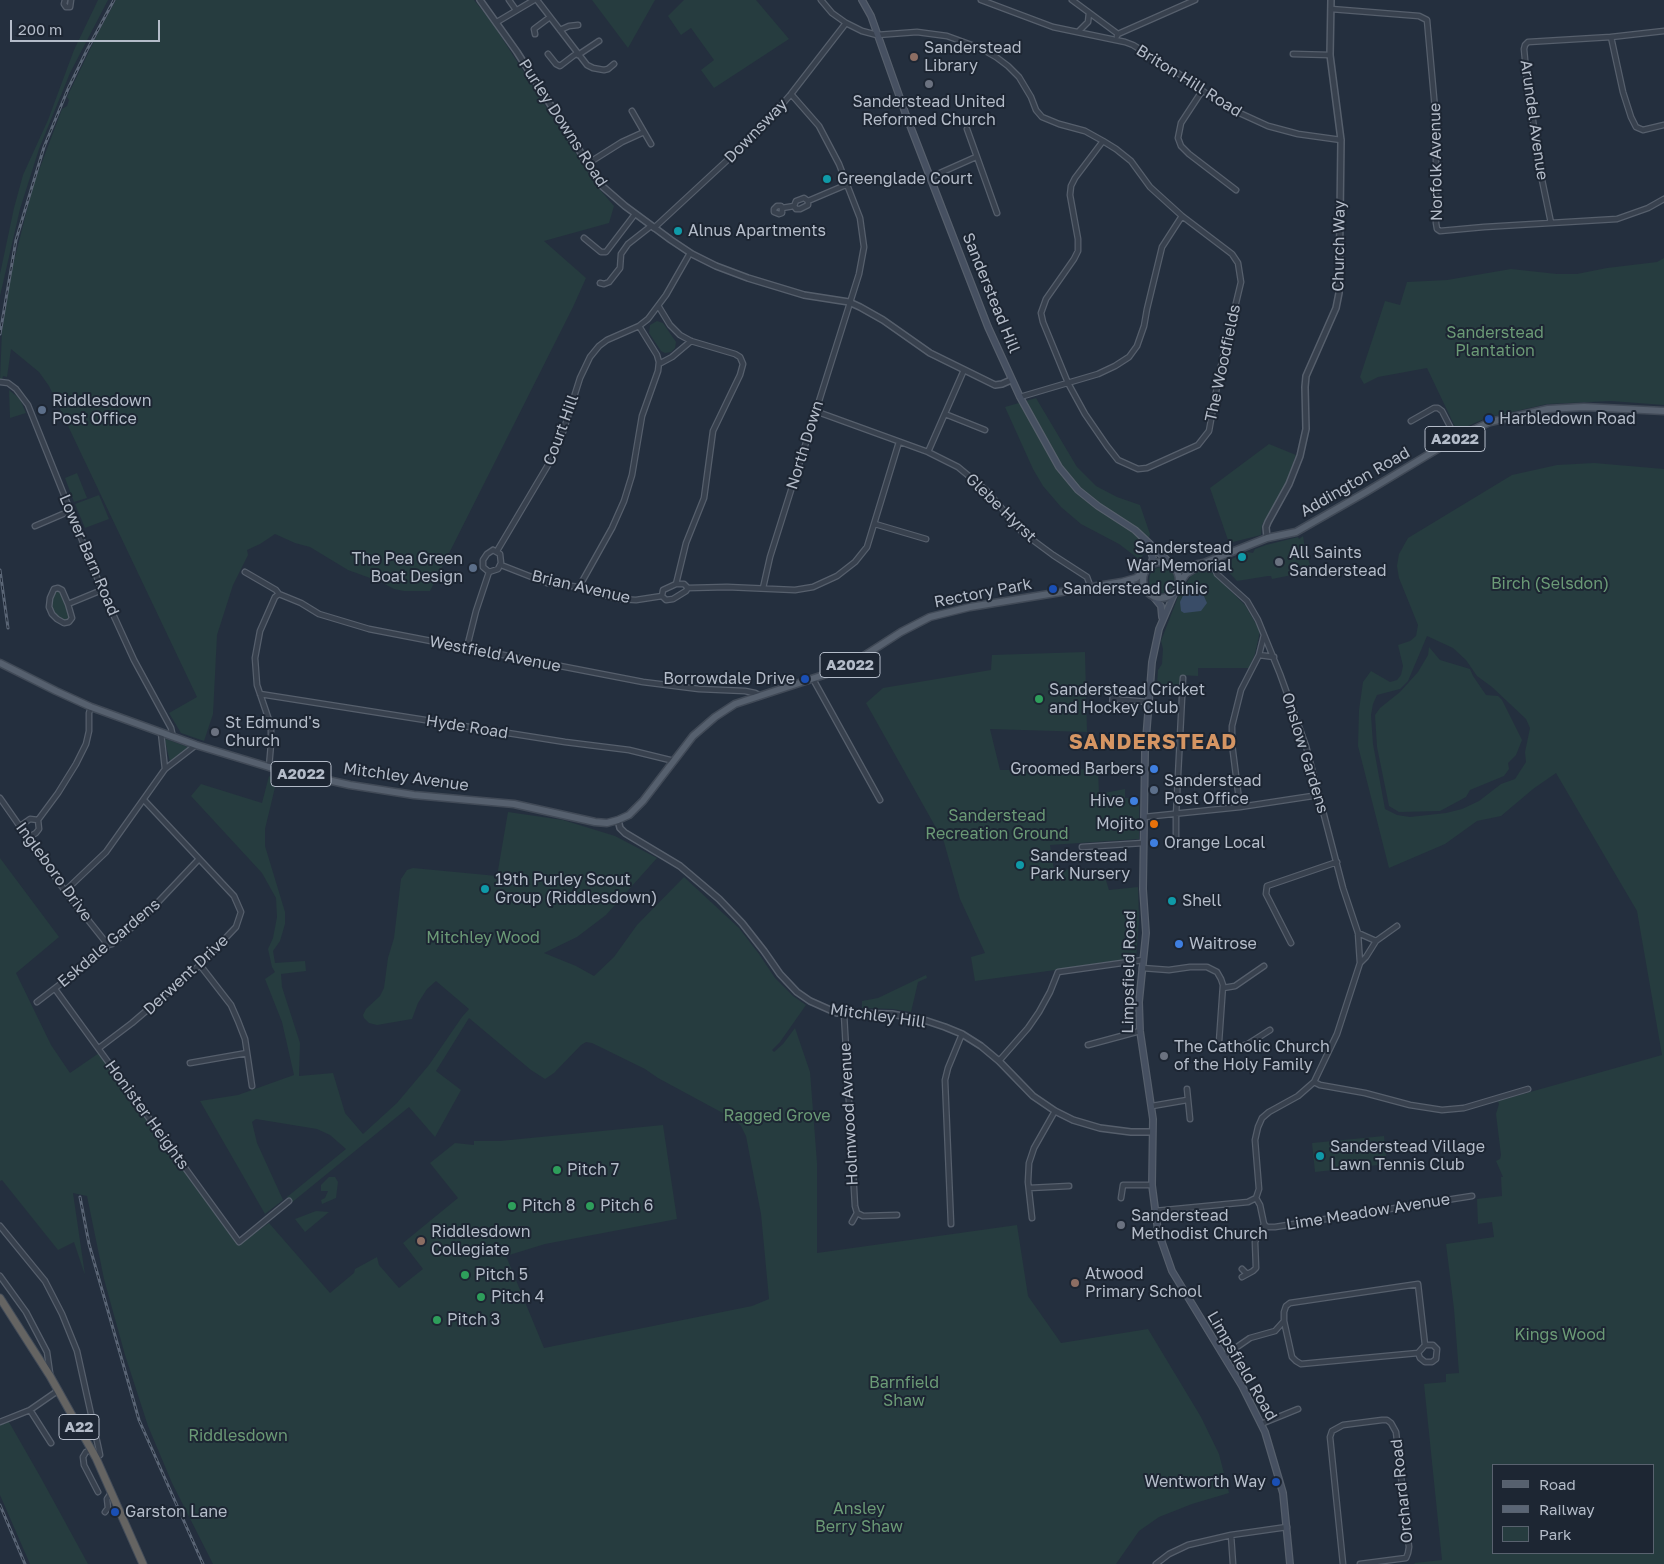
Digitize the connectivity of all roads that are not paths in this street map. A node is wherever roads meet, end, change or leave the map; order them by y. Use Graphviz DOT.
graph roads {
  1 [pos="65,0"];
  2 [pos="72,0"];
  3 [pos="480,0"];
  4 [pos="509,0"];
  5 [pos="535,0"];
  6 [pos="821,0"];
  7 [pos="862,0"];
  8 [pos="981,0"];
  9 [pos="1072,0"];
  10 [pos="1195,0"];
  11 [pos="1331,0"];
  12 [pos="1185,2"];
  13 [pos="1331,9"];
  14 [pos="516,10"];
  15 [pos="1089,13"];
  16 [pos="550,17"];
  17 [pos="496,22"];
  18 [pos="846,24"];
  19 [pos="578,25"];
  20 [pos="560,30"];
  21 [pos="1664,31"];
  22 [pos="1078,32"];
  23 [pos="535,34"];
  24 [pos="1118,34"];
  25 [pos="877,35"];
  26 [pos="1610,37"];
  27 [pos="1117,40"];
  28 [pos="599,41"];
  29 [pos="548,54"];
  30 [pos="578,54"];
  31 [pos="1293,54"];
  32 [pos="1330,55"];
  33 [pos="614,64"];
  34 [pos="1202,91"];
  35 [pos="791,94"];
  36 [pos="632,111"];
  37 [pos="1664,126"];
  38 [pos="967,129"];
  39 [pos="644,132"];
  40 [pos="1341,140"];
  41 [pos="1103,141"];
  42 [pos="651,144"];
  43 [pos="976,157"];
  44 [pos="587,164"];
  45 [pos="931,177"];
  46 [pos="848,184"];
  47 [pos="1236,190"];
  48 [pos="1664,199"];
  49 [pos="782,208"];
  50 [pos="997,213"];
  51 [pos="635,214"];
  52 [pos="1182,216"];
  53 [pos="1551,223"];
  54 [pos="653,227"];
  55 [pos="584,238"];
  56 [pos="690,253"];
  57 [pos="600,283"];
  58 [pos="849,302"];
  59 [pos="659,307"];
  60 [pos="639,326"];
  61 [pos="691,341"];
  62 [pos="659,364"];
  63 [pos="964,370"];
  64 [pos="1011,380"];
  65 [pos="0,382"];
  66 [pos="1068,383"];
  67 [pos="1020,397"];
  68 [pos="815,411"];
  69 [pos="1664,411"];
  70 [pos="945,414"];
  71 [pos="1412,421"];
  72 [pos="985,430"];
  73 [pos="1456,438"];
  74 [pos="900,442"];
  75 [pos="928,452"];
  76 [pos="70,511"];
  77 [pos="875,524"];
  78 [pos="35,526"];
  79 [pos="1267,538"];
  80 [pos="926,539"];
  81 [pos="1147,540"];
  82 [pos="497,551"];
  83 [pos="1212,561"];
  84 [pos="1204,563"];
  85 [pos="501,565"];
  86 [pos="1172,565"];
  87 [pos="1149,567"];
  88 [pos="245,572"];
  89 [pos="489,572"];
  90 [pos="1122,582"];
  91 [pos="676,584"];
  92 [pos="579,586"];
  93 [pos="688,588"];
  94 [pos="763,588"];
  95 [pos="1091,588"];
  96 [pos="102,590"];
  97 [pos="1176,590"];
  98 [pos="279,594"];
  99 [pos="1150,594"];
  100 [pos="662,596"];
  101 [pos="68,604"];
  102 [pos="1162,621"];
  103 [pos="1264,635"];
  104 [pos="466,647"];
  105 [pos="1259,656"];
  106 [pos="1274,657"];
  107 [pos="0,663"];
  108 [pos="1183,678"];
  109 [pos="813,680"];
  110 [pos="260,694"];
  111 [pos="759,695"];
  112 [pos="1148,702"];
  113 [pos="1112,706"];
  114 [pos="91,707"];
  115 [pos="161,733"];
  116 [pos="173,737"];
  117 [pos="196,745"];
  118 [pos="674,761"];
  119 [pos="269,767"];
  120 [pos="165,769"];
  121 [pos="1319,795"];
  122 [pos="0,798"];
  123 [pos="144,800"];
  124 [pos="880,800"];
  125 [pos="1240,807"];
  126 [pos="1176,815"];
  127 [pos="1144,817"];
  128 [pos="38,820"];
  129 [pos="618,820"];
  130 [pos="20,826"];
  131 [pos="29,837"];
  132 [pos="1143,842"];
  133 [pos="1176,846"];
  134 [pos="1082,847"];
  135 [pos="199,859"];
  136 [pos="1337,862"];
  137 [pos="65,891"];
  138 [pos="1397,926"];
  139 [pos="1358,932"];
  140 [pos="1376,941"];
  141 [pos="1291,943"];
  142 [pos="108,945"];
  143 [pos="1143,960"];
  144 [pos="1360,963"];
  145 [pos="200,965"];
  146 [pos="1264,966"];
  147 [pos="1142,968"];
  148 [pos="1223,988"];
  149 [pos="55,989"];
  150 [pos="37,1002"];
  151 [pos="844,1014"];
  152 [pos="1270,1030"];
  153 [pos="1140,1031"];
  154 [pos="962,1034"];
  155 [pos="1088,1045"];
  156 [pos="99,1048"];
  157 [pos="247,1053"];
  158 [pos="999,1061"];
  159 [pos="190,1063"];
  160 [pos="1314,1082"];
  161 [pos="252,1086"];
  162 [pos="1186,1089"];
  163 [pos="1528,1089"];
  164 [pos="1187,1100"];
  165 [pos="1152,1106"];
  166 [pos="1055,1111"];
  167 [pos="1190,1119"];
  168 [pos="1152,1132"];
  169 [pos="1152,1185"];
  170 [pos="1069,1186"];
  171 [pos="1029,1188"];
  172 [pos="1472,1196"];
  173 [pos="1121,1198"];
  174 [pos="1256,1198"];
  175 [pos="289,1201"];
  176 [pos="1155,1211"];
  177 [pos="858,1214"];
  178 [pos="898,1215"];
  179 [pos="1032,1218"];
  180 [pos="852,1222"];
  181 [pos="951,1224"];
  182 [pos="1264,1224"];
  183 [pos="0,1226"];
  184 [pos="1242,1269"];
  185 [pos="0,1276"];
  186 [pos="0,1298"];
  187 [pos="1284,1321"];
  188 [pos="1275,1332"];
  189 [pos="1287,1337"];
  190 [pos="1426,1345"];
  191 [pos="1418,1353"];
  192 [pos="1224,1356"];
  193 [pos="50,1376"];
  194 [pos="59,1392"];
  195 [pos="1298,1409"];
  196 [pos="30,1410"];
  197 [pos="0,1422"];
  198 [pos="1261,1424"];
  199 [pos="51,1443"];
  200 [pos="91,1450"];
  201 [pos="96,1458"];
  202 [pos="98,1492"];
  203 [pos="111,1493"];
  204 [pos="105,1512"];
  205 [pos="1287,1527"];
  206 [pos="1231,1535"];
  207 [pos="143,1564"];
  208 [pos="1156,1564"];
  209 [pos="1233,1564"];
  210 [pos="1290,1564"];
  211 [pos="1343,1564"];
  212 [pos="1360,1564"];
  1 -- 2 [label="street"];
  3 -- 17 [label="street, Purley Downs Road"];
  4 -- 14 [label="street"];
  5 -- 14 [label="street"];
  5 -- 16 [label="street"];
  6 -- 18 [label="street"];
  7 -- 25 [label="main road, Sanderstead Hill"];
  8 -- 22 [label="street, Briton Hill Road"];
  9 -- 15 [label="street"];
  10 -- 12 [label="street"];
  11 -- 13 [label="street, Church Way"];
  12 -- 24 [label="street"];
  13 -- 32 [label="street, Church Way"];
  13 -- 53 [label="street, Norfolk Avenue"];
  14 -- 17 [label="street"];
  15 -- 22 [label="street"];
  15 -- 24 [label="street"];
  16 -- 20 [label="street"];
  16 -- 23 [label="street"];
  17 -- 44 [label="street, Purley Downs Road"];
  18 -- 25 [label="street"];
  18 -- 35 [label="street, Downsway"];
  19 -- 20 [label="street"];
  20 -- 30 [label="street"];
  21 -- 26 [label="street"];
  22 -- 27 [label="street, Briton Hill Road"];
  24 -- 27 [label="street"];
  25 -- 41 [label="street"];
  25 -- 45 [label="main road, Sanderstead Hill"];
  26 -- 37 [label="street"];
  26 -- 53 [label="street, Arundel Avenue"];
  27 -- 34 [label="street, Briton Hill Road"];
  28 -- 30 [label="street"];
  29 -- 30 [label="street"];
  30 -- 33 [label="street"];
  31 -- 32 [label="street"];
  32 -- 40 [label="street, Church Way"];
  34 -- 40 [label="street, Briton Hill Road"];
  34 -- 47 [label="street"];
  35 -- 46 [label="street, North Down"];
  35 -- 54 [label="street, Downsway"];
  36 -- 39 [label="street"];
  38 -- 43 [label="street"];
  39 -- 42 [label="street"];
  39 -- 44 [label="street"];
  40 -- 79 [label="street, Church Way"];
  41 -- 52 [label="street"];
  41 -- 66 [label="street"];
  43 -- 45 [label="street"];
  43 -- 50 [label="street"];
  44 -- 51 [label="street, Purley Downs Road"];
  45 -- 64 [label="main road, Sanderstead Hill"];
  46 -- 49 [label="street"];
  46 -- 58 [label="street, North Down"];
  48 -- 53 [label="street, Norfolk Avenue"];
  51 -- 54 [label="street, Purley Downs Road"];
  51 -- 55 [label="street"];
  52 -- 66 [label="street"];
  52 -- 66 [label="street, The Woodfields"];
  54 -- 56 [label="street, Purley Downs Road"];
  54 -- 57 [label="street, Downsway"];
  56 -- 58 [label="street, Purley Downs Road"];
  56 -- 59 [label="street, Court Hill"];
  58 -- 63 [label="street, Purley Downs Road"];
  58 -- 68 [label="street, North Down"];
  59 -- 60 [label="street, Court Hill"];
  59 -- 61 [label="street"];
  60 -- 62 [label="street"];
  60 -- 82 [label="street, Court Hill"];
  61 -- 62 [label="street"];
  61 -- 91 [label="street"];
  62 -- 92 [label="street"];
  63 -- 64 [label="street, Purley Downs Road"];
  63 -- 70 [label="street"];
  64 -- 67 [label="main road, Sanderstead Hill"];
  65 -- 76 [label="street, Lower Barn Road"];
  66 -- 67 [label="street"];
  67 -- 81 [label="main road, Sanderstead Hill"];
  68 -- 74 [label="street, Glebe Hyrst"];
  68 -- 94 [label="street, North Down"];
  69 -- 73 [label="main road, Addington Road / A2022"];
  70 -- 72 [label="street"];
  70 -- 75 [label="street"];
  71 -- 73 [label="street"];
  73 -- 79 [label="main road, Addington Road / A2022"];
  74 -- 75 [label="street, Glebe Hyrst"];
  74 -- 77 [label="street, Brian Avenue"];
  75 -- 95 [label="street, Glebe Hyrst"];
  76 -- 78 [label="street"];
  76 -- 96 [label="street, Lower Barn Road"];
  77 -- 80 [label="street"];
  77 -- 94 [label="street, Brian Avenue"];
  79 -- 83 [label="main road, Addington Road / A2022"];
  81 -- 86 [label="main road, Sanderstead Hill"];
  81 -- 87 [label="main road"];
  82 -- 85 [label="street"];
  82 -- 89 [label="street, Court Hill"];
  83 -- 84 [label="main road, Addington Road / A2022"];
  83 -- 103 [label="street, Onslow Gardens"];
  84 -- 86 [label="main road, A2022"];
  84 -- 97 [label="main road, A2022"];
  85 -- 89 [label="street"];
  85 -- 92 [label="street, Brian Avenue"];
  86 -- 87 [label="main road"];
  86 -- 97 [label="main road"];
  87 -- 90 [label="main road, Rectory Park / A2022"];
  87 -- 99 [label="main road"];
  88 -- 98 [label="street, Westfield Avenue"];
  89 -- 104 [label="street, Court Hill"];
  90 -- 95 [label="main road, Rectory Park / A2022"];
  90 -- 99 [label="main road"];
  91 -- 93 [label="street, Brian Avenue"];
  91 -- 100 [label="street"];
  92 -- 100 [label="street, Brian Avenue"];
  93 -- 94 [label="street, Brian Avenue"];
  93 -- 100 [label="street, Brian Avenue"];
  95 -- 109 [label="main road, Rectory Park / A2022"];
  96 -- 101 [label="street"];
  96 -- 116 [label="street, Lower Barn Road"];
  97 -- 99 [label="main road"];
  97 -- 102 [label="main road, Limpsfield Road"];
  98 -- 104 [label="street, Westfield Avenue"];
  98 -- 110 [label="street"];
  99 -- 102 [label="main road"];
  101 -- 101 [label="street"];
  102 -- 112 [label="main road, Limpsfield Road"];
  103 -- 105 [label="street"];
  103 -- 106 [label="street, Onslow Gardens"];
  104 -- 111 [label="street, Westfield Avenue"];
  105 -- 106 [label="street"];
  105 -- 125 [label="street"];
  106 -- 121 [label="street, Onslow Gardens"];
  107 -- 114 [label="main road, Mitchley Avenue / A2022"];
  108 -- 126 [label="street"];
  109 -- 111 [label="main road, Rectory Park / A2022"];
  109 -- 124 [label="street"];
  110 -- 118 [label="street, Hyde Road"];
  110 -- 119 [label="street"];
  111 -- 118 [label="main road, Rectory Park / A2022"];
  112 -- 113 [label="street"];
  112 -- 127 [label="main road, Limpsfield Road"];
  114 -- 115 [label="main road, Mitchley Avenue / A2022"];
  114 -- 128 [label="street"];
  115 -- 116 [label="main road, Mitchley Avenue / A2022"];
  115 -- 120 [label="street"];
  116 -- 117 [label="main road, Mitchley Avenue / A2022"];
  117 -- 119 [label="main road, Mitchley Avenue / A2022"];
  117 -- 120 [label="street"];
  118 -- 129 [label="main road, Rectory Park / A2022"];
  119 -- 129 [label="main road, Mitchley Avenue / A2022"];
  120 -- 123 [label="street"];
  121 -- 125 [label="street"];
  121 -- 136 [label="street, Onslow Gardens"];
  122 -- 130 [label="street, Ingleboro Drive"];
  123 -- 135 [label="street, Derwent Drive"];
  123 -- 137 [label="street"];
  125 -- 126 [label="street"];
  126 -- 127 [label="street"];
  126 -- 133 [label="street"];
  127 -- 132 [label="main road, Limpsfield Road"];
  128 -- 130 [label="street"];
  128 -- 131 [label="street"];
  129 -- 151 [label="street, Mitchley Hill"];
  130 -- 131 [label="street, Ingleboro Drive"];
  131 -- 137 [label="street, Ingleboro Drive"];
  132 -- 134 [label="street"];
  132 -- 143 [label="main road, Limpsfield Road"];
  135 -- 142 [label="street, Eskdale Gardens"];
  135 -- 145 [label="street, Derwent Drive"];
  136 -- 139 [label="street, Onslow Gardens"];
  136 -- 141 [label="street"];
  137 -- 142 [label="street, Ingleboro Drive"];
  138 -- 140 [label="street"];
  139 -- 140 [label="street"];
  139 -- 144 [label="street, Onslow Gardens"];
  140 -- 144 [label="street"];
  142 -- 149 [label="street, Eskdale Gardens"];
  143 -- 147 [label="main road, Limpsfield Road"];
  143 -- 158 [label="street"];
  144 -- 160 [label="street"];
  145 -- 156 [label="street, Derwent Drive"];
  145 -- 157 [label="street"];
  146 -- 148 [label="street"];
  147 -- 148 [label="street"];
  147 -- 153 [label="main road, Limpsfield Road"];
  148 -- 152 [label="street"];
  149 -- 150 [label="street, Eskdale Gardens"];
  149 -- 156 [label="street, Honister Heights"];
  151 -- 154 [label="street, Mitchley Hill"];
  151 -- 177 [label="street, Holmwood Avenue"];
  153 -- 155 [label="street"];
  153 -- 165 [label="main road, Limpsfield Road"];
  154 -- 158 [label="street, Mitchley Hill"];
  154 -- 181 [label="street"];
  156 -- 175 [label="street, Honister Heights"];
  157 -- 159 [label="street"];
  157 -- 161 [label="street"];
  158 -- 166 [label="street, Mitchley Hill"];
  160 -- 163 [label="street"];
  160 -- 174 [label="street"];
  162 -- 164 [label="street"];
  164 -- 165 [label="street"];
  164 -- 167 [label="street"];
  165 -- 168 [label="main road, Limpsfield Road"];
  166 -- 168 [label="street, Mitchley Hill"];
  166 -- 171 [label="street"];
  168 -- 169 [label="main road, Limpsfield Road"];
  169 -- 173 [label="street"];
  169 -- 176 [label="main road, Limpsfield Road"];
  170 -- 171 [label="street"];
  171 -- 179 [label="street"];
  172 -- 182 [label="street, Lime Meadow Avenue"];
  174 -- 176 [label="street"];
  174 -- 182 [label="street, Lime Meadow Avenue"];
  176 -- 192 [label="main road, Limpsfield Road"];
  177 -- 178 [label="street"];
  177 -- 180 [label="street"];
  182 -- 184 [label="street"];
  183 -- 201 [label="street"];
  185 -- 193 [label="street"];
  186 -- 193 [label="highway, A22"];
  187 -- 188 [label="street"];
  187 -- 189 [label="street"];
  187 -- 190 [label="street"];
  188 -- 189 [label="street"];
  188 -- 192 [label="street"];
  189 -- 191 [label="street"];
  190 -- 191 [label="street"];
  190 -- 191 [label="street"];
  192 -- 198 [label="main road, Limpsfield Road"];
  193 -- 194 [label="highway, A22"];
  194 -- 196 [label="street"];
  194 -- 200 [label="highway, A22"];
  195 -- 198 [label="street"];
  196 -- 197 [label="street"];
  196 -- 199 [label="street"];
  198 -- 205 [label="main road, Limpsfield Road"];
  200 -- 201 [label="highway, A22"];
  200 -- 202 [label="street"];
  201 -- 203 [label="highway, A22"];
  203 -- 204 [label="street"];
  203 -- 207 [label="highway, A22"];
  205 -- 206 [label="street"];
  205 -- 210 [label="main road, Limpsfield Road"];
  206 -- 208 [label="street"];
  206 -- 209 [label="street"];
  211 -- 212 [label="street, Orchard Road"];
}
